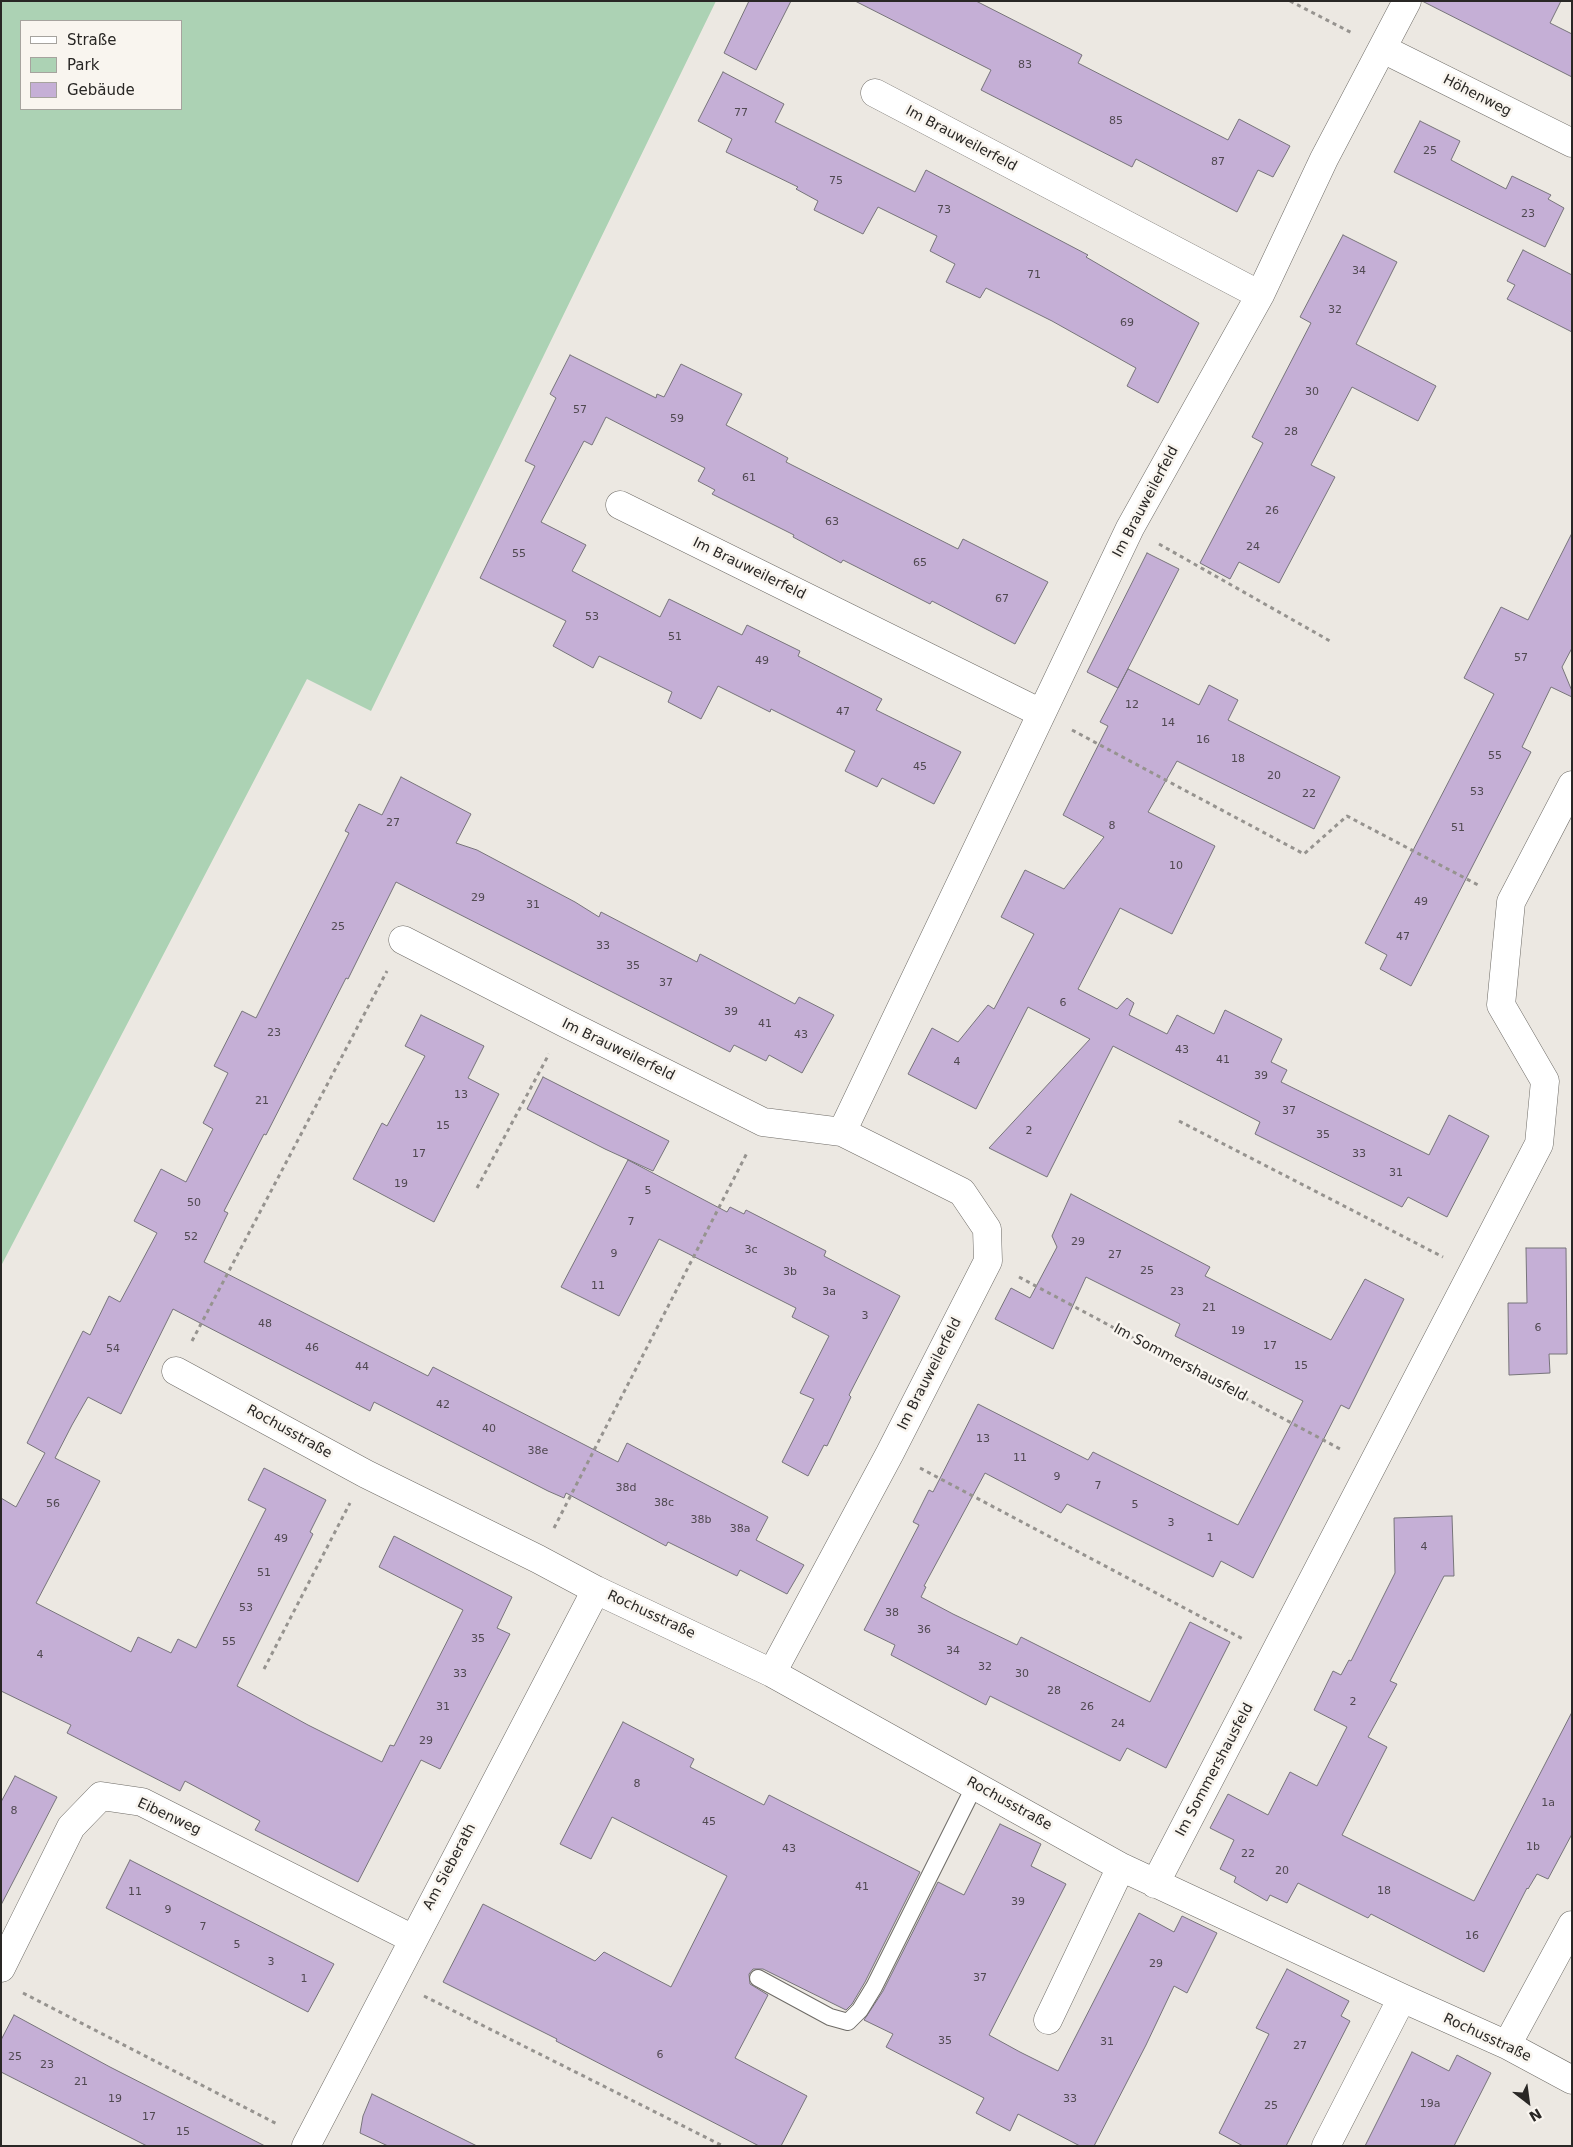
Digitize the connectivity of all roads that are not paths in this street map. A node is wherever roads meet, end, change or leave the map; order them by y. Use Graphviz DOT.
graph roads {
  1 [pos="1406,1"];
  2 [pos="1383,49"];
  3 [pos="875,93"];
  4 [pos="1572,143"];
  5 [pos="1260,295"];
  6 [pos="620,505"];
  7 [pos="1041,713"];
  8 [pos="1572,785"];
  9 [pos="403,940"];
  10 [pos="842,1132"];
  11 [pos="176,1370"];
  12 [pos="596,1590"];
  13 [pos="772,1673"];
  14 [pos="975,1785"];
  15 [pos="1121,1867"];
  16 [pos="1155,1884"];
  17 [pos="1572,1925"];
  18 [pos="413,1939"];
  19 [pos="1,1968"];
  20 [pos="758,1978"];
  21 [pos="1402,1998"];
  22 [pos="1048,2020"];
  23 [pos="1507,2045"];
  24 [pos="1572,2080"];
  25 [pos="307,2143"];
  26 [pos="1326,2146"];
  1 -- 2 [label="street, Im Brauweilerfeld"];
  2 -- 4 [label="street, Höhenweg"];
  2 -- 5 [label="street, Im Brauweilerfeld"];
  3 -- 5 [label="street, Im Brauweilerfeld"];
  5 -- 7 [label="street, Im Brauweilerfeld"];
  6 -- 7 [label="street, Im Brauweilerfeld"];
  7 -- 10 [label="street, Im Brauweilerfeld"];
  8 -- 16 [label="street, Im Sommershausfeld"];
  9 -- 10 [label="street, Im Brauweilerfeld"];
  10 -- 13 [label="street, Im Brauweilerfeld"];
  11 -- 12 [label="street, Rochusstraße"];
  12 -- 13 [label="street, Rochusstraße"];
  12 -- 18 [label="street, Am Sieberath"];
  13 -- 14 [label="street, Rochusstraße"];
  14 -- 15 [label="street, Rochusstraße"];
  14 -- 20 [label="lane"];
  15 -- 16 [label="street, Rochusstraße"];
  15 -- 22 [label="street"];
  16 -- 21 [label="street, Rochusstraße"];
  17 -- 23 [label="street"];
  18 -- 19 [label="street, Eibenweg"];
  18 -- 25 [label="street, Am Sieberath"];
  21 -- 23 [label="street, Rochusstraße"];
  21 -- 26 [label="street"];
  23 -- 24 [label="street, Rochusstraße"];
}
